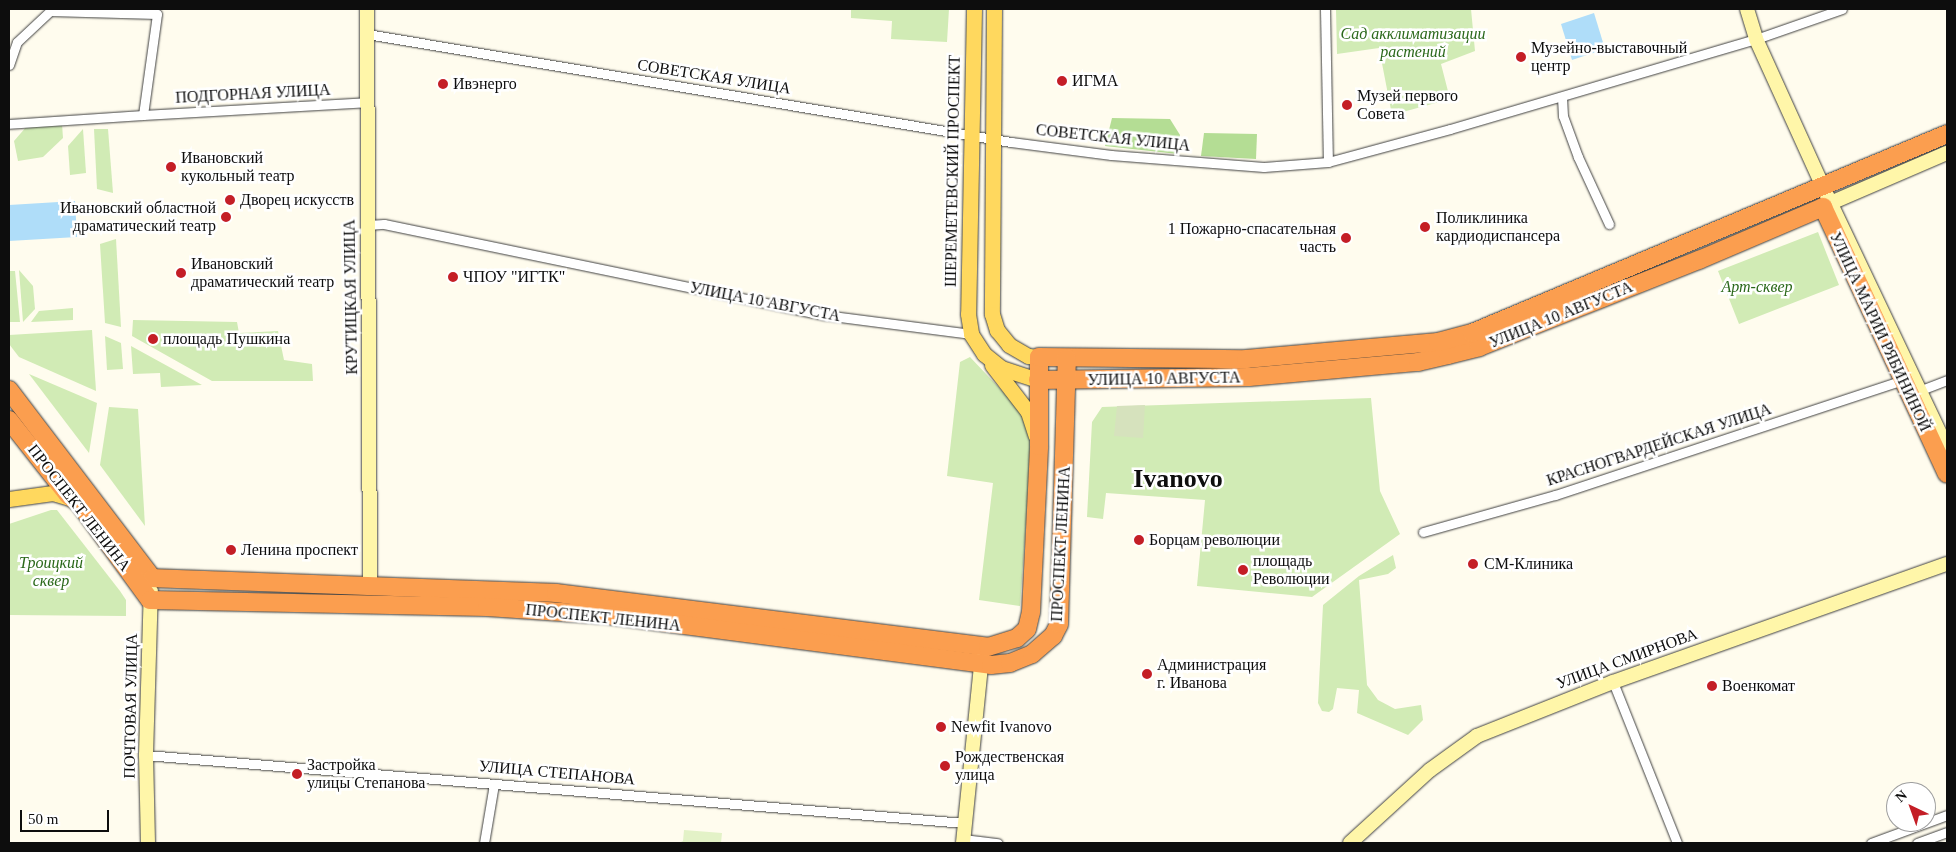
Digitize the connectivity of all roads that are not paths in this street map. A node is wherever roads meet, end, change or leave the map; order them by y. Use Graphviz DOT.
graph roads {
  1 [pos="367,9"];
  2 [pos="974,9"];
  3 [pos="994,9"];
  4 [pos="1324,9"];
  5 [pos="1747,9"];
  6 [pos="1842,9"];
  7 [pos="367,34"];
  8 [pos="1756,39"];
  9 [pos="9,65"];
  10 [pos="1562,97"];
  11 [pos="366,102"];
  12 [pos="143,115"];
  13 [pos="9,124"];
  14 [pos="972,134"];
  15 [pos="1947,134"];
  16 [pos="992,138"];
  17 [pos="1947,153"];
  18 [pos="1328,162"];
  19 [pos="1823,187"];
  20 [pos="1828,204"];
  21 [pos="1609,224"];
  22 [pos="368,225"];
  23 [pos="971,334"];
  24 [pos="984,354"];
  25 [pos="1038,357"];
  26 [pos="1067,358"];
  27 [pos="1038,380"];
  28 [pos="1066,380"];
  29 [pos="1099,380"];
  30 [pos="1902,380"];
  31 [pos="1947,380"];
  32 [pos="9,390"];
  33 [pos="1921,390"];
  34 [pos="1066,416"];
  35 [pos="9,420"];
  36 [pos="1039,446"];
  37 [pos="1947,448"];
  38 [pos="1947,474"];
  39 [pos="9,499"];
  40 [pos="79,502"];
  41 [pos="1423,532"];
  42 [pos="1947,564"];
  43 [pos="152,578"];
  44 [pos="370,586"];
  45 [pos="150,600"];
  46 [pos="982,656"];
  47 [pos="1613,682"];
  48 [pos="146,755"];
  49 [pos="494,784"];
  50 [pos="1947,815"];
  51 [pos="965,822"];
  52 [pos="1947,832"];
  53 [pos="963,841"];
  54 [pos="148,843"];
  55 [pos="484,843"];
  56 [pos="998,843"];
  57 [pos="1350,843"];
  58 [pos="1677,843"];
  59 [pos="1871,843"];
  60 [pos="1917,843"];
  1 -- 7 [label="main road, КРУТИЦКАЯ УЛИЦА"];
  2 -- 14 [label="main road, ШЕРЕМЕТЕВСКИЙ ПРОСПЕКТ"];
  3 -- 16 [label="main road"];
  4 -- 18 [label="street"];
  5 -- 8 [label="main road, УЛИЦА МАРИИ РЯБИНИНОЙ"];
  6 -- 8 [label="street, СОВЕТСКАЯ УЛИЦА"];
  7 -- 11 [label="main road, КРУТИЦКАЯ УЛИЦА"];
  7 -- 14 [label="street, СОВЕТСКАЯ УЛИЦА"];
  8 -- 10 [label="street, СОВЕТСКАЯ УЛИЦА"];
  8 -- 19 [label="main road, УЛИЦА МАРИИ РЯБИНИНОЙ"];
  9 -- 12 [label="street"];
  10 -- 18 [label="street, СОВЕТСКАЯ УЛИЦА"];
  10 -- 21 [label="street"];
  11 -- 12 [label="street, ПОДГОРНАЯ УЛИЦА"];
  11 -- 22 [label="main road, КРУТИЦКАЯ УЛИЦА"];
  12 -- 13 [label="street, ПОДГОРНАЯ УЛИЦА"];
  14 -- 16 [label="street, СОВЕТСКАЯ УЛИЦА"];
  14 -- 23 [label="main road, ШЕРЕМЕТЕВСКИЙ ПРОСПЕКТ"];
  15 -- 19 [label="highway, УЛИЦА 10 АВГУСТА"];
  16 -- 18 [label="street, СОВЕТСКАЯ УЛИЦА"];
  16 -- 25 [label="main road, УЛИЦА 10 АВГУСТА"];
  17 -- 20 [label="main road, УЛИЦА 10 АВГУСТА"];
  19 -- 20 [label="main road, УЛИЦА МАРИИ РЯБИНИНОЙ"];
  19 -- 26 [label="highway, УЛИЦА 10 АВГУСТА"];
  20 -- 29 [label="highway, УЛИЦА 10 АВГУСТА"];
  20 -- 30 [label="highway, УЛИЦА МАРИИ РЯБИНИНОЙ"];
  20 -- 33 [label="main road, УЛИЦА МАРИИ РЯБИНИНОЙ"];
  22 -- 23 [label="street, УЛИЦА 10 АВГУСТА"];
  22 -- 44 [label="main road, КРУТИЦКАЯ УЛИЦА"];
  23 -- 24 [label="main road, УЛИЦА 10 АВГУСТА"];
  24 -- 27 [label="main road, УЛИЦА 10 АВГУСТА"];
  24 -- 36 [label="main road, ПРОСПЕКТ ЛЕНИНА"];
  25 -- 26 [label="highway, УЛИЦА 10 АВГУСТА"];
  25 -- 27 [label="highway, ПРОСПЕКТ ЛЕНИНА"];
  26 -- 28 [label="highway, ПРОСПЕКТ ЛЕНИНА"];
  27 -- 28 [label="highway, УЛИЦА 10 АВГУСТА"];
  27 -- 36 [label="highway, ПРОСПЕКТ ЛЕНИНА"];
  28 -- 29 [label="highway, УЛИЦА 10 АВГУСТА"];
  28 -- 34 [label="highway, ПРОСПЕКТ ЛЕНИНА"];
  29 -- 34 [label="highway, ПРОСПЕКТ ЛЕНИНА"];
  30 -- 38 [label="highway, УЛИЦА МАРИИ РЯБИНИНОЙ"];
  30 -- 41 [label="street, КРАСНОГВАРДЕЙСКАЯ УЛИЦА"];
  31 -- 33 [label="street"];
  32 -- 43 [label="highway, ПРОСПЕКТ ЛЕНИНА"];
  33 -- 37 [label="main road, УЛИЦА МАРИИ РЯБИНИНОЙ"];
  34 -- 46 [label="highway, ПРОСПЕКТ ЛЕНИНА"];
  35 -- 40 [label="highway, ПРОСПЕКТ ЛЕНИНА"];
  36 -- 46 [label="highway, ПРОСПЕКТ ЛЕНИНА"];
  39 -- 40 [label="main road"];
  40 -- 45 [label="highway, ПРОСПЕКТ ЛЕНИНА"];
  42 -- 47 [label="main road, УЛИЦА СМИРНОВА"];
  43 -- 44 [label="highway, ПРОСПЕКТ ЛЕНИНА"];
  43 -- 45 [label="main road, ПОЧТОВАЯ УЛИЦА"];
  44 -- 46 [label="highway, ПРОСПЕКТ ЛЕНИНА"];
  45 -- 46 [label="highway, ПРОСПЕКТ ЛЕНИНА"];
  45 -- 48 [label="main road, ПОЧТОВАЯ УЛИЦА"];
  46 -- 51 [label="main road"];
  47 -- 57 [label="main road, УЛИЦА СМИРНОВА"];
  47 -- 58 [label="street"];
  48 -- 49 [label="street, УЛИЦА СТЕПАНОВА"];
  48 -- 54 [label="main road, ПОЧТОВАЯ УЛИЦА"];
  49 -- 51 [label="street, УЛИЦА СТЕПАНОВА"];
  49 -- 55 [label="street"];
  50 -- 59 [label="street"];
  51 -- 53 [label="main road"];
  52 -- 60 [label="street"];
  53 -- 56 [label="street"];
}
